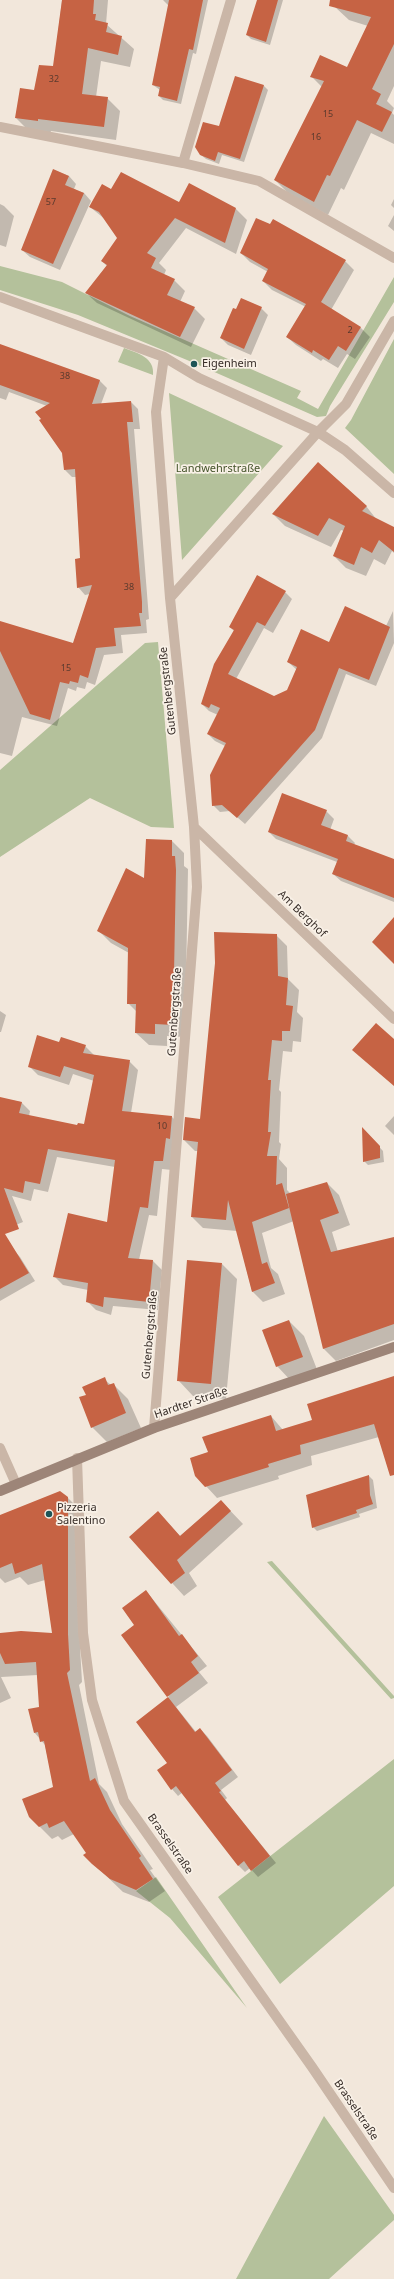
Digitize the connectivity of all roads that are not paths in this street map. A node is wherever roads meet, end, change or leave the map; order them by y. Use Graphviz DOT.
graph roads {
  1 [pos="231,0"];
  2 [pos="0,127"];
  3 [pos="183,163"];
  4 [pos="394,258"];
  5 [pos="0,297"];
  6 [pos="394,321"];
  7 [pos="164,357"];
  8 [pos="318,432"];
  9 [pos="394,493"];
  10 [pos="170,598"];
  11 [pos="194,827"];
  12 [pos="394,1019"];
  13 [pos="394,1347"];
  14 [pos="154,1428"];
  15 [pos="0,1448"];
  16 [pos="77,1458"];
  17 [pos="16,1484"];
  18 [pos="0,1491"];
  19 [pos="394,2188"];
  1 -- 3 [label="street"];
  2 -- 3 [label="street"];
  3 -- 4 [label="street"];
  5 -- 7 [label="street"];
  6 -- 8 [label="street"];
  7 -- 8 [label="street"];
  7 -- 10 [label="street, Gutenbergstraße"];
  8 -- 9 [label="street"];
  8 -- 10 [label="street"];
  10 -- 11 [label="street, Gutenbergstraße"];
  11 -- 12 [label="street, Am Berghof"];
  11 -- 14 [label="street, Gutenbergstraße"];
  13 -- 14 [label="main road, Hardter Straße"];
  14 -- 16 [label="main road, Hardter Straße"];
  15 -- 17 [label="street"];
  16 -- 17 [label="main road, Hardter Straße"];
  16 -- 19 [label="street, Brasselstraße"];
  17 -- 18 [label="main road, Hardter Straße"];
}
